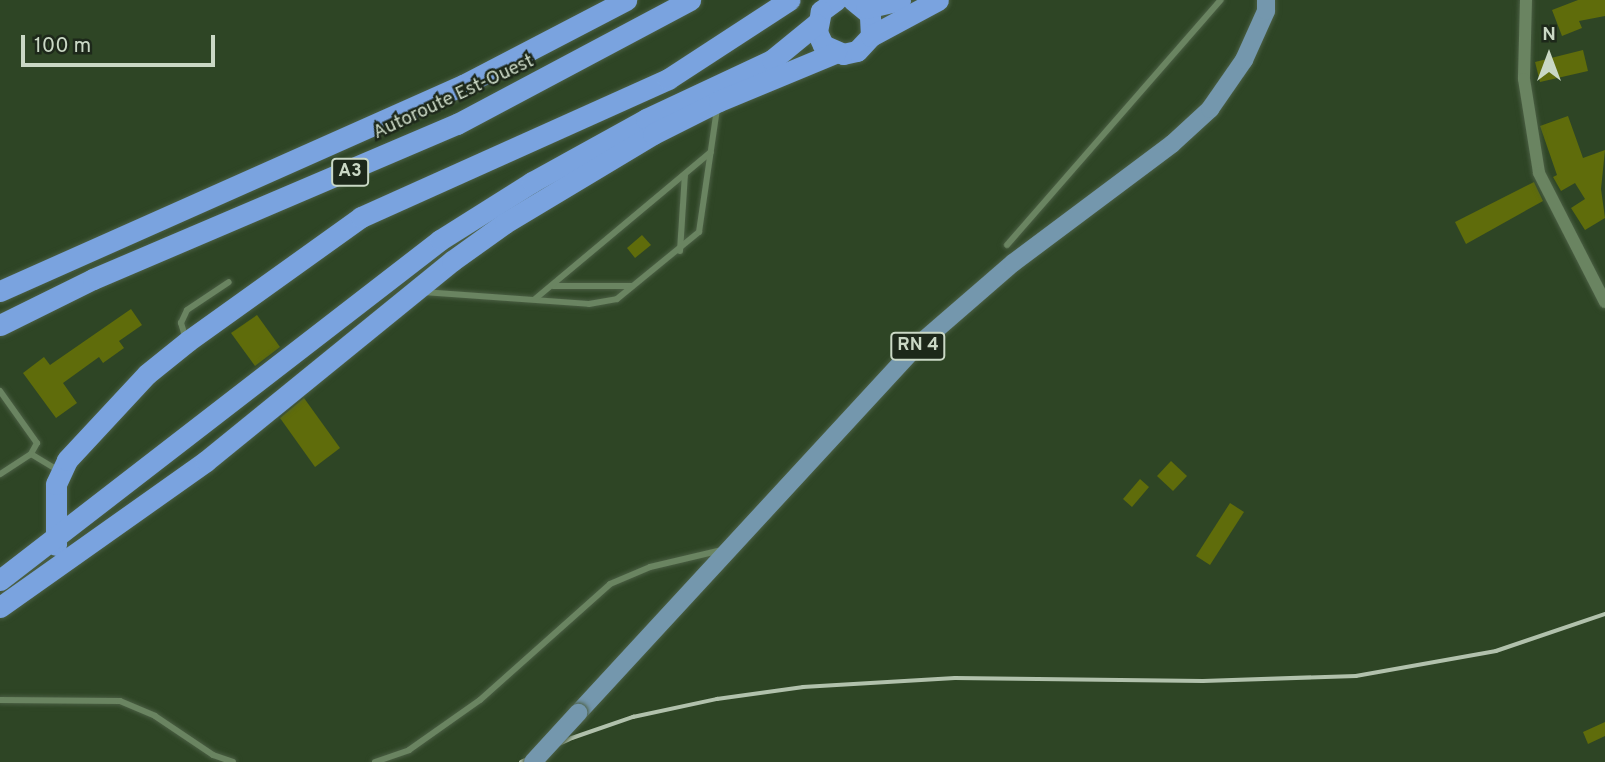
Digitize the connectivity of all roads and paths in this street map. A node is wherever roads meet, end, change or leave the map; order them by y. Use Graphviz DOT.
graph roads {
  1 [pos="626,0"];
  2 [pos="690,0"];
  3 [pos="789,0"];
  4 [pos="900,0"];
  5 [pos="938,0"];
  6 [pos="1221,0"];
  7 [pos="1526,0"];
  8 [pos="843,2"];
  9 [pos="1268,4"];
  10 [pos="816,24"];
  11 [pos="871,36"];
  12 [pos="835,53"];
  13 [pos="719,101"];
  14 [pos="711,152"];
  15 [pos="685,174"];
  16 [pos="1007,245"];
  17 [pos="680,251"];
  18 [pos="229,282"];
  19 [pos="552,286"];
  20 [pos="634,286"];
  21 [pos="0,291"];
  22 [pos="414,293"];
  23 [pos="535,299"];
  24 [pos="1605,302"];
  25 [pos="335,318"];
  26 [pos="0,324"];
  27 [pos="188,341"];
  28 [pos="355,342"];
  29 [pos="0,391"];
  30 [pos="31,454"];
  31 [pos="60,471"];
  32 [pos="0,474"];
  33 [pos="55,535"];
  34 [pos="732,548"];
  35 [pos="55,565"];
  36 [pos="0,580"];
  37 [pos="0,607"];
  38 [pos="0,700"];
  39 [pos="233,762"];
  40 [pos="375,762"];
  41 [pos="533,762"];
  1 -- 21 [label="highway, Autoroute Est-Ouest / A3"];
  2 -- 26 [label="highway, Autoroute Est-Ouest / A3"];
  3 -- 27 [label="highway"];
  4 -- 8 [label="highway"];
  5 -- 11 [label="highway"];
  6 -- 16 [label="lane"];
  7 -- 24 [label="street"];
  8 -- 10 [label="highway"];
  8 -- 11 [label="highway"];
  9 -- 34 [label="main road, RN 4"];
  10 -- 12 [label="highway"];
  10 -- 25 [label="highway"];
  11 -- 12 [label="highway"];
  12 -- 13 [label="highway"];
  13 -- 14 [label="lane"];
  13 -- 22 [label="highway"];
  14 -- 15 [label="lane"];
  14 -- 17 [label="lane"];
  15 -- 17 [label="lane"];
  15 -- 19 [label="lane"];
  17 -- 20 [label="lane"];
  18 -- 27 [label="lane"];
  19 -- 20 [label="lane"];
  19 -- 23 [label="lane"];
  20 -- 23 [label="lane"];
  22 -- 23 [label="lane"];
  22 -- 28 [label="highway"];
  25 -- 28 [label="highway"];
  25 -- 33 [label="highway"];
  27 -- 31 [label="highway"];
  28 -- 35 [label="highway"];
  29 -- 30 [label="lane"];
  30 -- 31 [label="lane"];
  30 -- 32 [label="lane"];
  31 -- 33 [label="highway"];
  33 -- 35 [label="highway"];
  33 -- 36 [label="highway"];
  34 -- 40 [label="lane"];
  34 -- 41 [label="main road, RN 4, bridge"];
  35 -- 37 [label="highway"];
  38 -- 39 [label="lane"];
}
